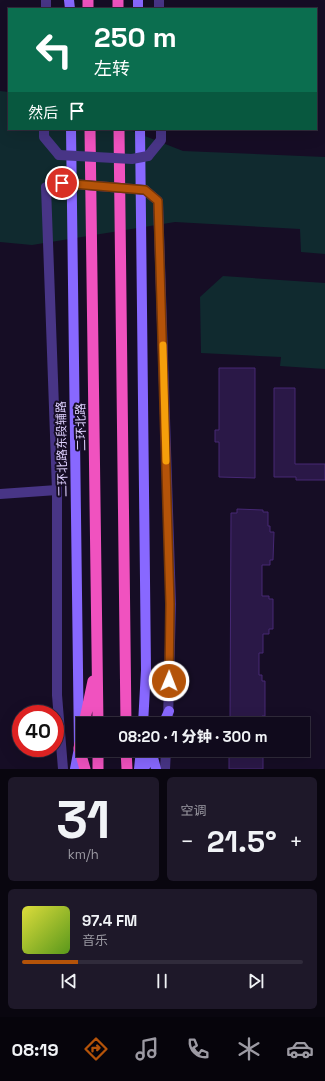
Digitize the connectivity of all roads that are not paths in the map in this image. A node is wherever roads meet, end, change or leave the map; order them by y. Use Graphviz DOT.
graph roads {
  1 [pos="44,130"];
  2 [pos="71,130"];
  3 [pos="90,130"];
  4 [pos="119,130"];
  5 [pos="140,130"];
  6 [pos="161,130"];
  7 [pos="57,490"];
  8 [pos="0,494"];
  9 [pos="97,661"];
  10 [pos="169,711"];
  11 [pos="79,717"];
  12 [pos="85,717"];
  13 [pos="98,717"];
  14 [pos="126,717"];
  15 [pos="143,717"];
  16 [pos="166,717"];
  17 [pos="169,717"];
  18 [pos="77,757"];
  19 [pos="82,757"];
  20 [pos="98,757"];
  21 [pos="126,757"];
  22 [pos="140,757"];
  23 [pos="149,757"];
  24 [pos="153,757"];
  25 [pos="166,757"];
  26 [pos="63,769"];
  27 [pos="75,769"];
  28 [pos="85,769"];
  29 [pos="98,769"];
  30 [pos="127,769"];
  31 [pos="139,769"];
  32 [pos="144,769"];
  33 [pos="156,769"];
  34 [pos="165,769"];
  1 -- 6 [label="street, bridge"];
  2 -- 11 [label="main road, 二环北路东段辅路"];
  3 -- 9 [label="highway, 二环北路"];
  4 -- 14 [label="highway"];
  5 -- 15 [label="main road"];
  7 -- 8 [label="street"];
  7 -- 10 [label="street, bridge"];
  7 -- 26 [label="street"];
  9 -- 12 [label="highway"];
  9 -- 13 [label="highway, 二环北路"];
  10 -- 16 [label="main road"];
  10 -- 17 [label="street"];
  18 -- 27 [label="main road, 二环北路东段辅路"];
  19 -- 28 [label="highway"];
  20 -- 29 [label="highway"];
  21 -- 30 [label="highway"];
  22 -- 31 [label="main road"];
  23 -- 32 [label="main road"];
  24 -- 33 [label="main road"];
  25 -- 34 [label="street"];
}
